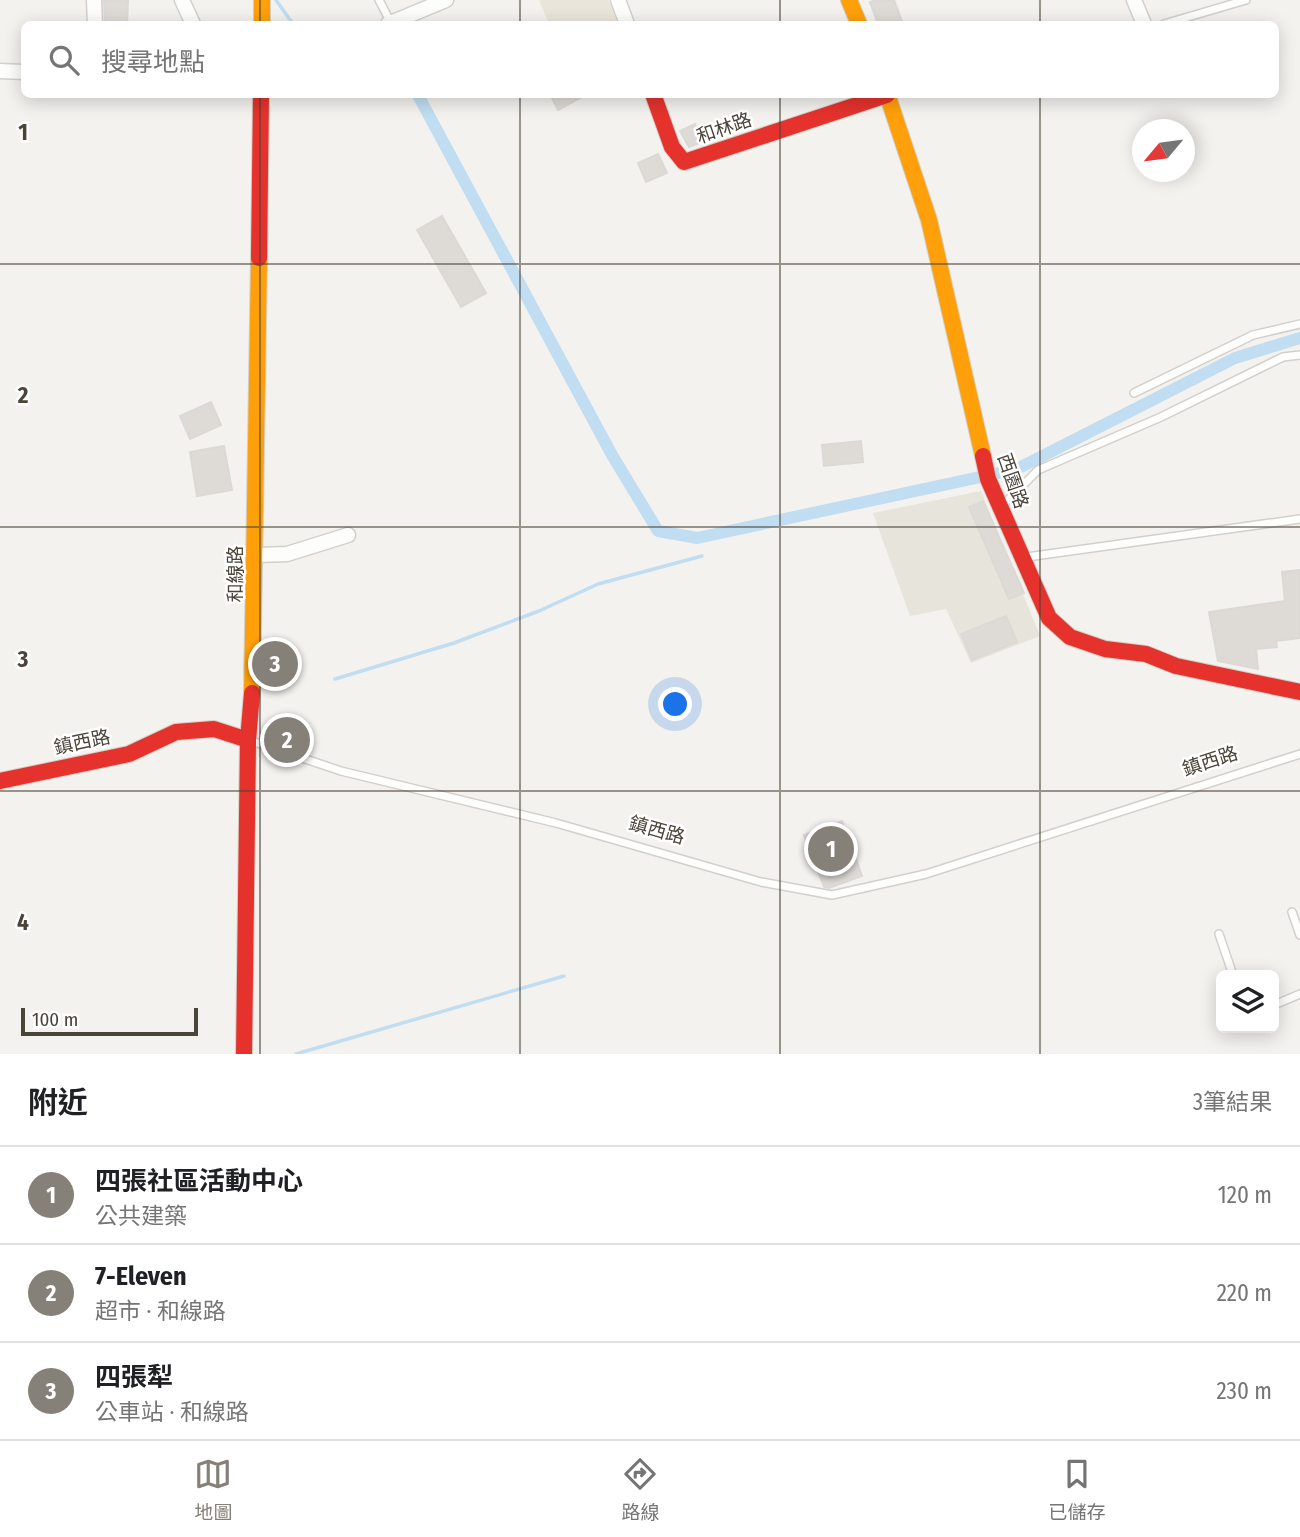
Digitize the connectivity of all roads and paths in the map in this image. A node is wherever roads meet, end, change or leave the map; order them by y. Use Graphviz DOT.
graph roads {
  1 [pos="94,0"];
  2 [pos="182,0"];
  3 [pos="262,0"];
  4 [pos="379,0"];
  5 [pos="446,0"];
  6 [pos="618,0"];
  7 [pos="849,0"];
  8 [pos="1134,0"];
  9 [pos="1245,0"];
  10 [pos="94,21"];
  11 [pos="192,21"];
  12 [pos="262,21"];
  13 [pos="389,21"];
  14 [pos="397,21"];
  15 [pos="626,21"];
  16 [pos="858,21"];
  17 [pos="1143,21"];
  18 [pos="1174,21"];
  19 [pos="0,71"];
  20 [pos="21,72"];
  21 [pos="261,98"];
  22 [pos="654,98"];
  23 [pos="879,98"];
  24 [pos="889,98"];
  25 [pos="1300,324"];
  26 [pos="1300,355"];
  27 [pos="1134,393"];
  28 [pos="1000,509"];
  29 [pos="1300,519"];
  30 [pos="348,535"];
  31 [pos="257,555"];
  32 [pos="1020,558"];
  33 [pos="1300,692"];
  34 [pos="248,740"];
  35 [pos="1300,754"];
  36 [pos="0,781"];
  37 [pos="1292,912"];
  38 [pos="1219,934"];
  39 [pos="1300,935"];
  40 [pos="1231,970"];
  41 [pos="1300,994"];
  42 [pos="1279,1003"];
  43 [pos="244,1054"];
  1 -- 10 [label="street"];
  2 -- 11 [label="street"];
  3 -- 12 [label="street"];
  4 -- 13 [label="lane"];
  5 -- 14 [label="street"];
  6 -- 15 [label="street"];
  7 -- 16 [label="street"];
  8 -- 17 [label="street"];
  9 -- 18 [label="lane"];
  19 -- 20 [label="street"];
  21 -- 31 [label="street, 和線路"];
  22 -- 23 [label="street, 和林路"];
  24 -- 28 [label="street, 西園路"];
  25 -- 27 [label="lane"];
  26 -- 28 [label="lane"];
  28 -- 32 [label="street, 西園路"];
  29 -- 32 [label="lane"];
  30 -- 31 [label="street"];
  31 -- 34 [label="street, 和線路"];
  32 -- 33 [label="street, 西園路"];
  34 -- 35 [label="lane, 鎮西路"];
  34 -- 36 [label="street, 鎮西路"];
  34 -- 43 [label="street, 和線路"];
  37 -- 39 [label="lane"];
  38 -- 40 [label="lane"];
  41 -- 42 [label="lane"];
}
